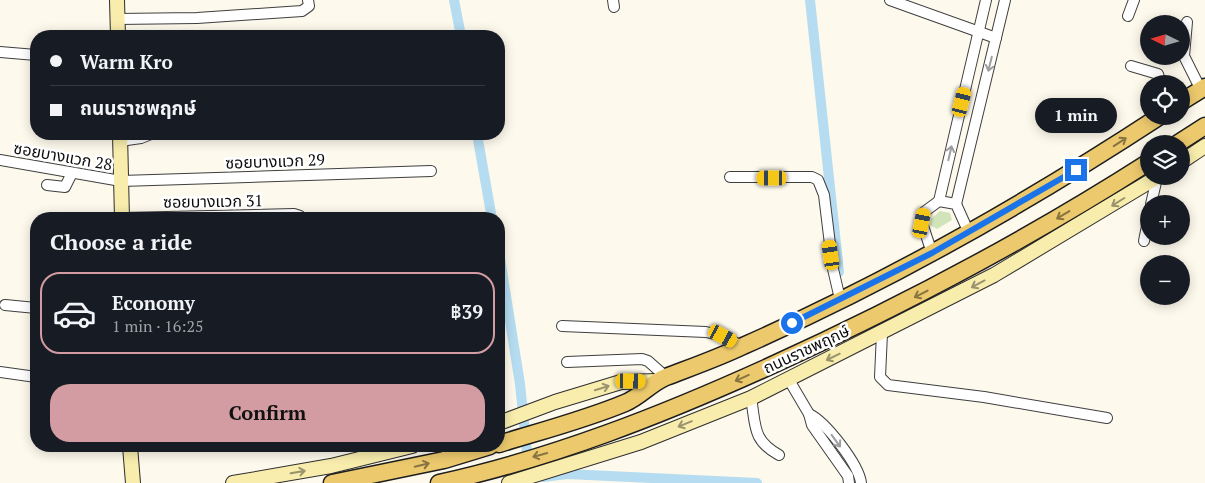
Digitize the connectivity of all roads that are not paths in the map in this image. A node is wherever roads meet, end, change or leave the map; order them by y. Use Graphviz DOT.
graph roads {
  1 [pos="117,0"];
  2 [pos="308,0"];
  3 [pos="890,0"];
  4 [pos="986,0"];
  5 [pos="1005,0"];
  6 [pos="1134,0"];
  7 [pos="1128,16"];
  8 [pos="117,19"];
  9 [pos="118,30"];
  10 [pos="979,32"];
  11 [pos="996,38"];
  12 [pos="0,52"];
  13 [pos="30,54"];
  14 [pos="1189,65"];
  15 [pos="1131,66"];
  16 [pos="1158,75"];
  17 [pos="1203,89"];
  18 [pos="1190,97"];
  19 [pos="1146,125"];
  20 [pos="1205,126"];
  21 [pos="1190,136"];
  22 [pos="1205,137"];
  23 [pos="120,140"];
  24 [pos="1190,144"];
  25 [pos="1205,146"];
  26 [pos="1190,156"];
  27 [pos="0,160"];
  28 [pos="431,171"];
  29 [pos="72,173"];
  30 [pos="1140,175"];
  31 [pos="730,177"];
  32 [pos="1140,177"];
  33 [pos="121,181"];
  34 [pos="46,185"];
  35 [pos="939,201"];
  36 [pos="956,204"];
  37 [pos="122,212"];
  38 [pos="969,233"];
  39 [pos="932,253"];
  40 [pos="840,300"];
  41 [pos="5,305"];
  42 [pos="30,307"];
  43 [pos="562,326"];
  44 [pos="882,333"];
  45 [pos="743,347"];
  46 [pos="567,362"];
  47 [pos="0,372"];
  48 [pos="30,376"];
  49 [pos="662,379"];
  50 [pos="789,380"];
  51 [pos="751,398"];
  52 [pos="809,414"];
  53 [pos="1107,418"];
  54 [pos="505,421"];
  55 [pos="505,442"];
  56 [pos="130,452"];
  57 [pos="388,452"];
  58 [pos="470,452"];
  59 [pos="779,455"];
  60 [pos="860,478"];
  61 [pos="849,480"];
  62 [pos="513,482"];
  63 [pos="133,483"];
  64 [pos="233,483"];
  65 [pos="332,483"];
  66 [pos="439,483"];
  1 -- 8 [label="main road"];
  2 -- 8 [label="street"];
  3 -- 10 [label="street"];
  4 -- 10 [label="street"];
  5 -- 11 [label="street"];
  6 -- 7 [label="street"];
  8 -- 9 [label="main road"];
  10 -- 11 [label="street"];
  35 -- 10 [label="street, one-way"];
  11 -- 36 [label="street, one-way"];
  12 -- 13 [label="street"];
  14 -- 17 [label="street"];
  15 -- 16 [label="street"];
  17 -- 18 [label="main road"];
  38 -- 19 [label="main road, ถนนราชพฤกษ์, one-way"];
  20 -- 21 [label="main road"];
  22 -- 24 [label="main road"];
  23 -- 33 [label="main road"];
  25 -- 26 [label="main road"];
  27 -- 29 [label="street, ซอยบางแวก 28"];
  28 -- 33 [label="street, ซอยบางแวก 29"];
  29 -- 33 [label="street, ซอยบางแวก 28"];
  29 -- 34 [label="street"];
  30 -- 66 [label="main road, ถนนราชพฤกษ์, one-way"];
  31 -- 40 [label="street"];
  32 -- 44 [label="main road, ถนนราชพฤกษ์, one-way"];
  33 -- 37 [label="main road"];
  35 -- 36 [label="street"];
  35 -- 39 [label="street"];
  36 -- 38 [label="street"];
  38 -- 39 [label="main road, ถนนราชพฤกษ์"];
  39 -- 40 [label="main road, ถนนราชพฤกษ์"];
  40 -- 45 [label="main road, ถนนราชพฤกษ์"];
  41 -- 42 [label="street"];
  43 -- 45 [label="street"];
  44 -- 50 [label="main road, ถนนราชพฤกษ์, one-way"];
  44 -- 53 [label="street"];
  45 -- 49 [label="main road, ถนนราชพฤกษ์"];
  46 -- 49 [label="street"];
  47 -- 48 [label="street"];
  54 -- 49 [label="main road, ถนนราชพฤกษ์, one-way"];
  49 -- 55 [label="main road, ถนนราชพฤกษ์"];
  50 -- 51 [label="main road, ถนนราชพฤกษ์"];
  50 -- 52 [label="street"];
  51 -- 59 [label="street"];
  51 -- 62 [label="main road, ถนนราชพฤกษ์, one-way"];
  52 -- 60 [label="street, one-way"];
  52 -- 61 [label="street"];
  56 -- 63 [label="main road"];
  64 -- 57 [label="main road, one-way"];
  65 -- 58 [label="main road, ถนนราชพฤกษ์, one-way"];
}
